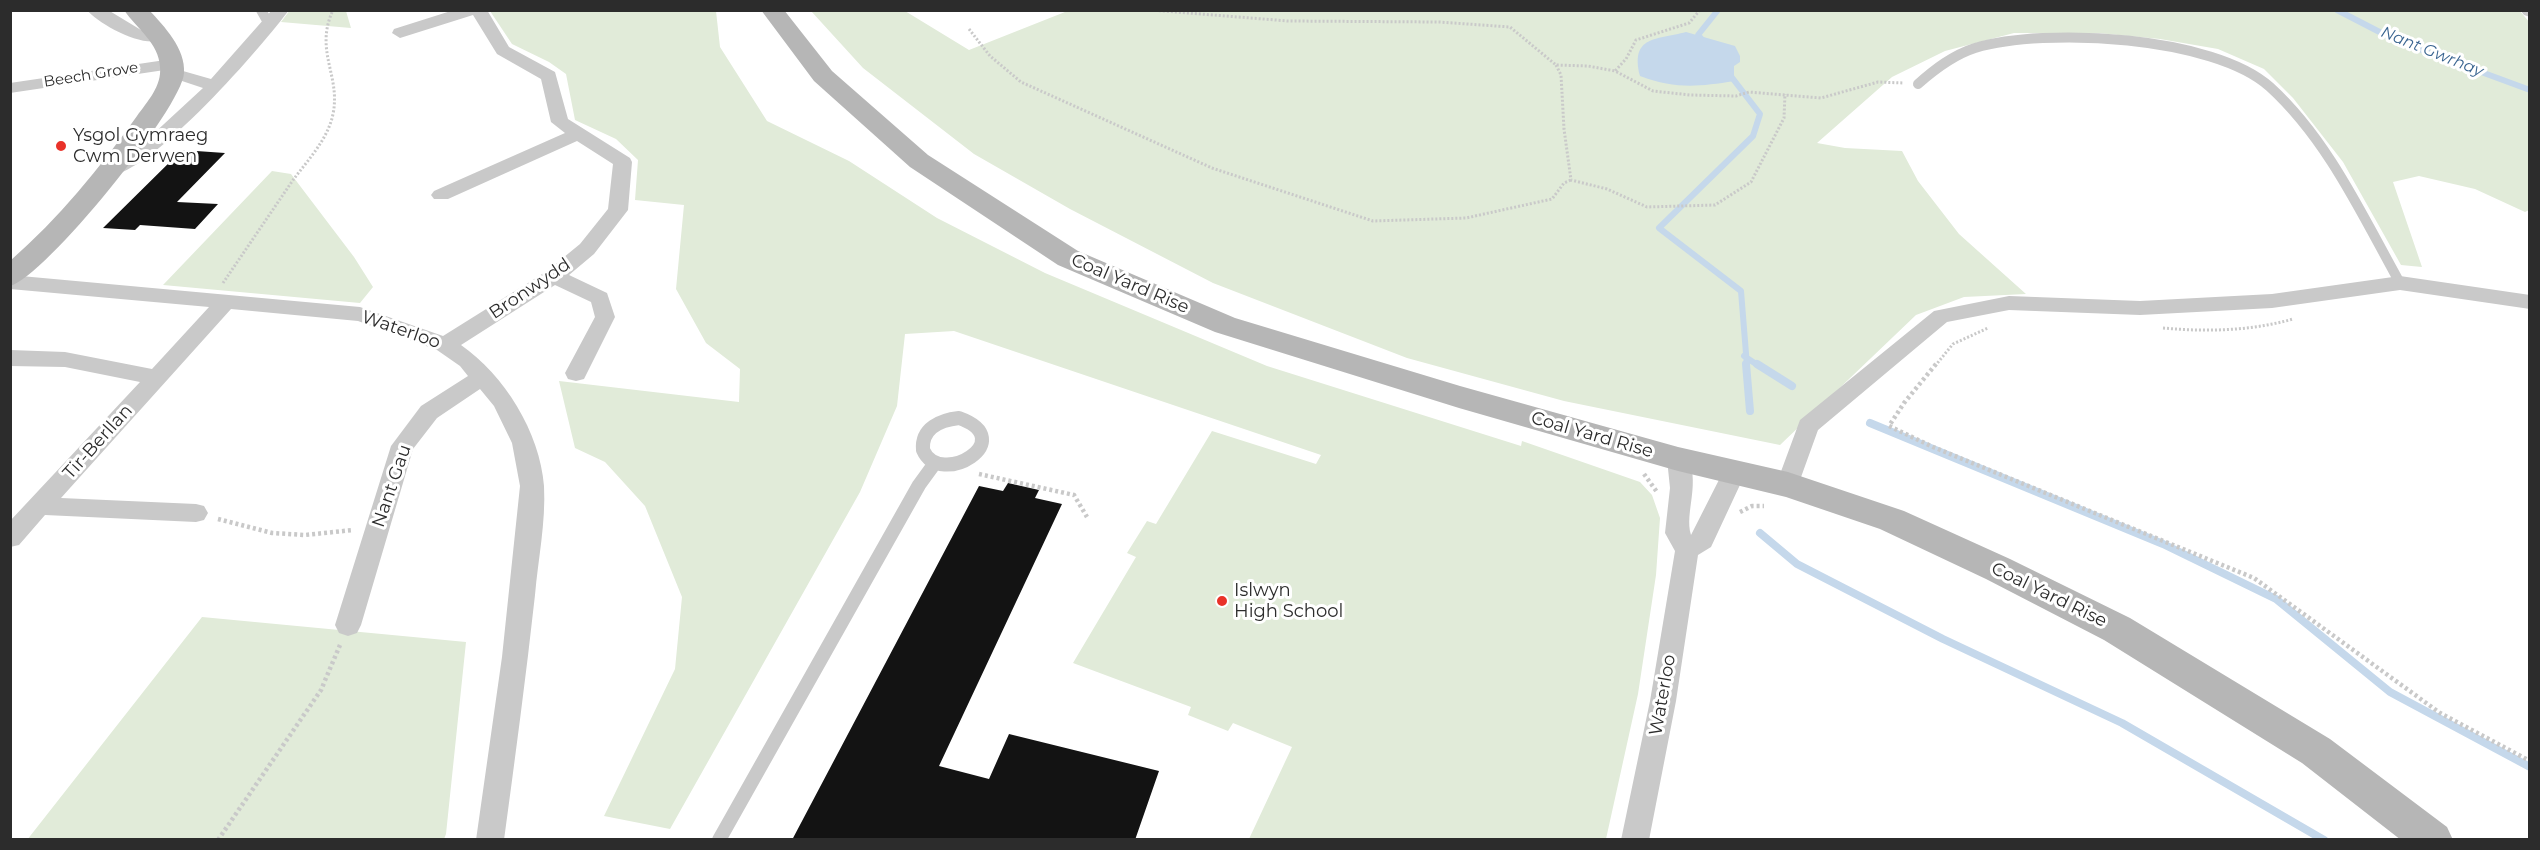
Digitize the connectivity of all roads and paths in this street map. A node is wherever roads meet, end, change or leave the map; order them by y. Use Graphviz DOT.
graph roads {
  1 [pos="95,10"];
  2 [pos="135,10"];
  3 [pos="333,10"];
  4 [pos="472,10"];
  5 [pos="477,10"];
  6 [pos="772,10"];
  7 [pos="1151,10"];
  8 [pos="1700,10"];
  9 [pos="270,15"];
  10 [pos="969,29"];
  11 [pos="400,33"];
  12 [pos="158,36"];
  13 [pos="1556,64"];
  14 [pos="172,70"];
  15 [pos="1615,71"];
  16 [pos="1918,84"];
  17 [pos="13,85"];
  18 [pos="214,86"];
  19 [pos="1785,94"];
  20 [pos="579,134"];
  21 [pos="111,171"];
  22 [pos="1571,180"];
  23 [pos="441,195"];
  24 [pos="554,276"];
  25 [pos="10,277"];
  26 [pos="10,282"];
  27 [pos="2400,283"];
  28 [pos="218,302"];
  29 [pos="2529,302"];
  30 [pos="2296,318"];
  31 [pos="1993,326"];
  32 [pos="2160,327"];
  33 [pos="445,345"];
  34 [pos="10,358"];
  35 [pos="576,373"];
  36 [pos="156,378"];
  37 [pos="481,378"];
  38 [pos="1678,459"];
  39 [pos="935,463"];
  40 [pos="957,464"];
  41 [pos="1734,472"];
  42 [pos="1780,495"];
  43 [pos="40,506"];
  44 [pos="196,513"];
  45 [pos="1734,516"];
  46 [pos="1087,517"];
  47 [pos="377,527"];
  48 [pos="10,538"];
  49 [pos="1687,550"];
  50 [pos="348,625"];
  51 [pos="2529,761"];
  52 [pos="218,840"];
  53 [pos="490,840"];
  54 [pos="719,840"];
  55 [pos="1635,840"];
  56 [pos="2433,840"];
  1 -- 12 [label="street"];
  2 -- 12 [label="main road"];
  3 -- 28 [label="path"];
  4 -- 11 [label="street"];
  5 -- 20 [label="street, Bronwydd"];
  6 -- 38 [label="main road, Coal Yard Rise"];
  7 -- 13 [label="path"];
  8 -- 15 [label="path"];
  9 -- 18 [label="street"];
  10 -- 22 [label="path"];
  12 -- 14 [label="main road"];
  13 -- 15 [label="path"];
  13 -- 22 [label="path"];
  14 -- 17 [label="street, Beech Grove"];
  14 -- 18 [label="street, Beech Grove"];
  14 -- 21 [label="main road"];
  15 -- 19 [label="path"];
  16 -- 19 [label="path"];
  16 -- 27 [label="lane"];
  18 -- 21 [label="street"];
  19 -- 22 [label="path"];
  20 -- 23 [label="street"];
  20 -- 24 [label="street, Bronwydd"];
  21 -- 25 [label="main road"];
  24 -- 33 [label="street, Bronwydd"];
  24 -- 35 [label="street"];
  26 -- 28 [label="street, Waterloo"];
  27 -- 29 [label="street"];
  27 -- 42 [label="street"];
  28 -- 33 [label="street, Waterloo"];
  28 -- 36 [label="street, Tir-Berllan"];
  30 -- 32 [label="path"];
  31 -- 51 [label="path"];
  33 -- 37 [label="street, Waterloo"];
  34 -- 36 [label="street"];
  36 -- 43 [label="street, Tir-Berllan"];
  37 -- 47 [label="street, Nant Gau"];
  37 -- 53 [label="street, Waterloo"];
  38 -- 41 [label="main road, Coal Yard Rise"];
  38 -- 49 [label="street, Waterloo"];
  39 -- 40 [label="lane"];
  39 -- 40 [label="lane"];
  39 -- 54 [label="lane"];
  40 -- 46 [label="path"];
  41 -- 42 [label="main road, Coal Yard Rise"];
  41 -- 49 [label="street"];
  42 -- 45 [label="path"];
  42 -- 56 [label="main road, Coal Yard Rise"];
  43 -- 44 [label="street, Tir-Berllan"];
  43 -- 48 [label="street, Tir-Berllan"];
  44 -- 47 [label="path"];
  47 -- 50 [label="street, Nant Gau"];
  49 -- 55 [label="street, Waterloo"];
  50 -- 52 [label="path"];
}
